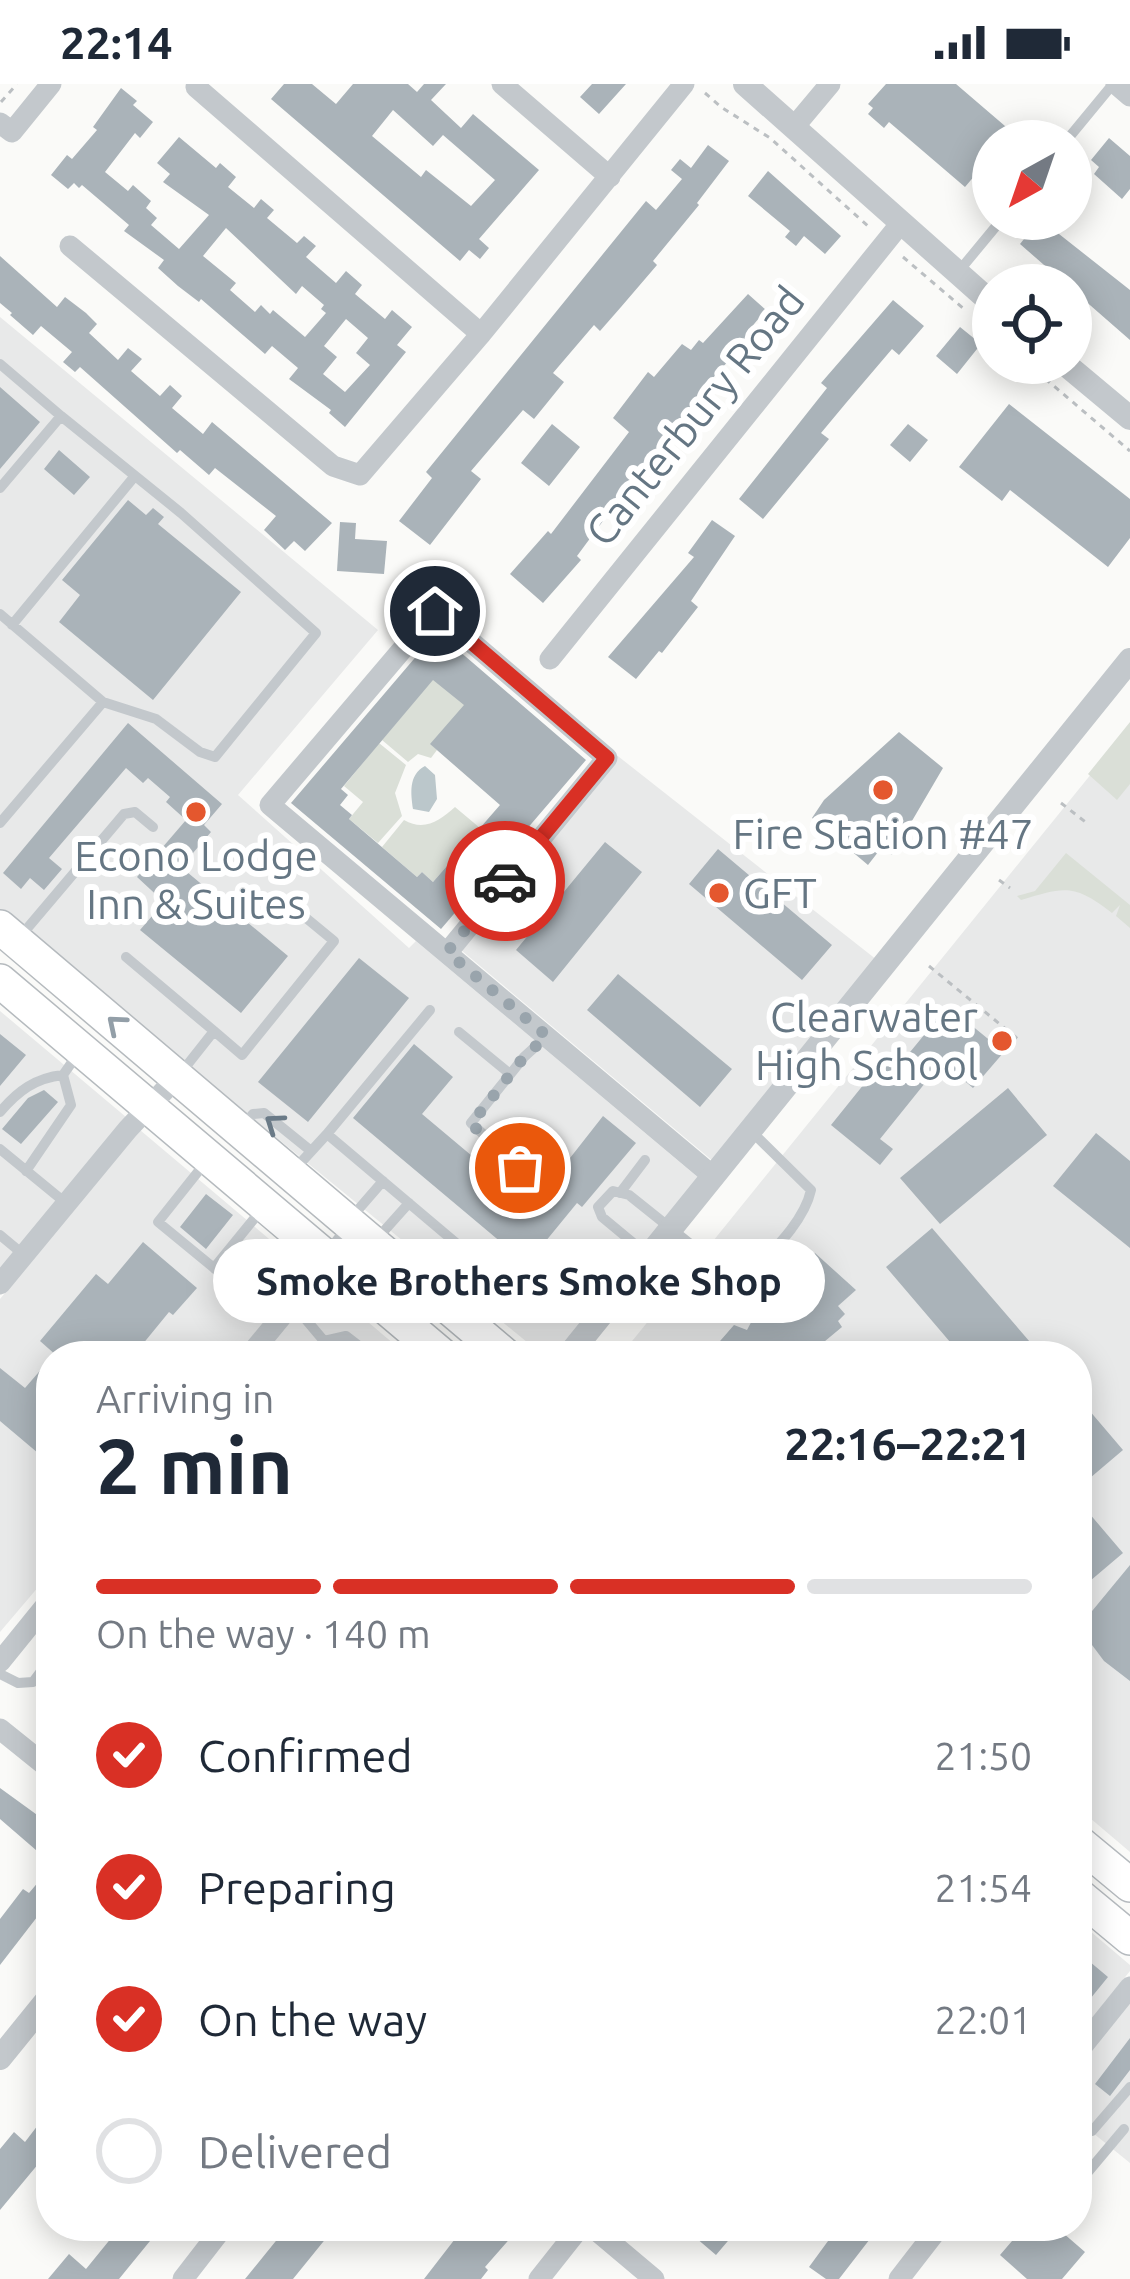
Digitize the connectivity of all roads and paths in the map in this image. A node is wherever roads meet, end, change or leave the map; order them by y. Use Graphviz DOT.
graph roads {
  1 [pos="17,84"];
  2 [pos="51,84"];
  3 [pos="502,84"];
  4 [pos="745,84"];
  5 [pos="830,84"];
  6 [pos="1115,84"];
  7 [pos="692,85"];
  8 [pos="0,88"];
  9 [pos="196,88"];
  10 [pos="8,95"];
  11 [pos="1130,96"];
  12 [pos="0,104"];
  13 [pos="1084,120"];
  14 [pos="0,122"];
  15 [pos="794,127"];
  16 [pos="610,176"];
  17 [pos="901,223"];
  18 [pos="875,232"];
  19 [pos="985,240"];
  20 [pos="70,246"];
  21 [pos="897,252"];
  22 [pos="957,274"];
  23 [pos="972,286"];
  24 [pos="972,316"];
  25 [pos="482,334"];
  26 [pos="0,364"];
  27 [pos="1052,384"];
  28 [pos="1089,384"];
  29 [pos="61,416"];
  30 [pos="1130,418"];
  31 [pos="1130,451"];
  32 [pos="134,477"];
  33 [pos="0,488"];
  34 [pos="0,614"];
  35 [pos="12,625"];
  36 [pos="550,658"];
  37 [pos="1130,660"];
  38 [pos="103,702"];
  39 [pos="1061,803"];
  40 [pos="0,823"];
  41 [pos="1088,824"];
  42 [pos="153,827"];
  43 [pos="999,880"];
  44 [pos="1010,888"];
  45 [pos="300,913"];
  46 [pos="8,934"];
  47 [pos="447,952"];
  48 [pos="127,956"];
  49 [pos="929,966"];
  50 [pos="4,992"];
  51 [pos="430,1010"];
  52 [pos="214,1031"];
  53 [pos="459,1032"];
  54 [pos="547,1036"];
  55 [pos="1018,1039"];
  56 [pos="72,1062"];
  57 [pos="510,1074"];
  58 [pos="178,1076"];
  59 [pos="150,1107"];
  60 [pos="0,1112"];
  61 [pos="752,1131"];
  62 [pos="327,1134"];
  63 [pos="0,1149"];
  64 [pos="208,1158"];
  65 [pos="645,1160"];
  66 [pos="301,1162"];
  67 [pos="520,1168"];
  68 [pos="26,1171"];
  69 [pos="714,1177"];
  70 [pos="383,1180"];
  71 [pos="620,1193"];
  72 [pos="410,1203"];
  73 [pos="67,1204"];
  74 [pos="265,1205"];
  75 [pos="670,1229"];
  76 [pos="359,1230"];
  77 [pos="0,1235"];
  78 [pos="458,1244"];
  79 [pos="24,1255"];
  80 [pos="649,1256"];
  81 [pos="328,1259"];
  82 [pos="214,1268"];
  83 [pos="631,1278"];
  84 [pos="0,1284"];
  85 [pos="424,1286"];
  86 [pos="285,1312"];
  87 [pos="261,1341"];
  88 [pos="324,1341"];
  89 [pos="352,1341"];
  90 [pos="425,1341"];
  91 [pos="488,1341"];
  92 [pos="580,1341"];
  93 [pos="36,1620"];
  94 [pos="0,1662"];
  95 [pos="0,1674"];
  96 [pos="36,1678"];
  97 [pos="0,1729"];
  98 [pos="36,1758"];
  99 [pos="1092,1866"];
  100 [pos="1130,1886"];
  101 [pos="1092,1907"];
  102 [pos="1130,1939"];
  103 [pos="1130,1987"];
  104 [pos="36,2014"];
  105 [pos="1092,2034"];
  106 [pos="0,2058"];
  107 [pos="1130,2087"];
  108 [pos="1101,2122"];
  109 [pos="1126,2130"];
  110 [pos="1092,2131"];
  111 [pos="1092,2169"];
  112 [pos="212,2241"];
  113 [pos="569,2241"];
  114 [pos="609,2241"];
  115 [pos="928,2241"];
  116 [pos="183,2279"];
  117 [pos="539,2279"];
  118 [pos="654,2279"];
  119 [pos="899,2279"];
  1 -- 10 [label="path"];
  2 -- 14 [label="street"];
  3 -- 16 [label="street"];
  4 -- 15 [label="street"];
  5 -- 15 [label="street"];
  6 -- 11 [label="street"];
  6 -- 13 [label="lane"];
  7 -- 16 [label="street"];
  7 -- 18 [label="path"];
  8 -- 10 [label="path"];
  9 -- 25 [label="street"];
  10 -- 12 [label="path"];
  15 -- 17 [label="street"];
  16 -- 25 [label="street"];
  17 -- 22 [label="street"];
  17 -- 36 [label="street, Canterbury Road"];
  19 -- 22 [label="lane"];
  20 -- 25 [label="street"];
  21 -- 24 [label="path"];
  22 -- 23 [label="street"];
  26 -- 29 [label="lane"];
  27 -- 31 [label="path"];
  28 -- 30 [label="street"];
  29 -- 32 [label="lane"];
  29 -- 33 [label="lane"];
  32 -- 35 [label="lane"];
  32 -- 38 [label="lane"];
  34 -- 35 [label="lane"];
  35 -- 38 [label="lane"];
  37 -- 61 [label="street"];
  38 -- 40 [label="lane"];
  39 -- 41 [label="path"];
  42 -- 46 [label="lane"];
  43 -- 44 [label="path"];
  45 -- 52 [label="lane"];
  58 -- 46 [label="main road, one-way"];
  47 -- 47 [label="street"];
  47 -- 54 [label="street"];
  48 -- 52 [label="lane"];
  49 -- 55 [label="path"];
  50 -- 56 [label="main road"];
  51 -- 62 [label="lane"];
  52 -- 58 [label="lane"];
  53 -- 57 [label="lane"];
  54 -- 57 [label="lane"];
  54 -- 69 [label="street"];
  56 -- 59 [label="main road"];
  56 -- 60 [label="lane"];
  56 -- 68 [label="lane"];
  57 -- 67 [label="lane"];
  58 -- 59 [label="street"];
  66 -- 58 [label="main road, one-way"];
  59 -- 64 [label="main road"];
  59 -- 73 [label="street"];
  61 -- 69 [label="street"];
  61 -- 75 [label="lane"];
  62 -- 66 [label="lane"];
  62 -- 70 [label="lane"];
  63 -- 68 [label="lane"];
  64 -- 74 [label="main road"];
  64 -- 82 [label="lane"];
  65 -- 71 [label="lane"];
  66 -- 76 [label="main road"];
  68 -- 73 [label="lane"];
  69 -- 75 [label="street"];
  70 -- 72 [label="lane"];
  70 -- 76 [label="lane"];
  71 -- 75 [label="lane"];
  71 -- 80 [label="lane"];
  72 -- 76 [label="lane"];
  72 -- 78 [label="lane"];
  73 -- 79 [label="street"];
  74 -- 81 [label="main road"];
  74 -- 82 [label="lane"];
  75 -- 80 [label="street"];
  76 -- 81 [label="street"];
  76 -- 85 [label="main road"];
  77 -- 79 [label="lane"];
  78 -- 83 [label="lane"];
  78 -- 85 [label="lane"];
  79 -- 84 [label="street"];
  80 -- 83 [label="street"];
  81 -- 86 [label="street"];
  81 -- 90 [label="main road"];
  82 -- 86 [label="lane"];
  83 -- 92 [label="street"];
  85 -- 91 [label="main road"];
  86 -- 87 [label="street"];
  86 -- 88 [label="lane"];
  88 -- 89 [label="lane"];
  93 -- 94 [label="street"];
  95 -- 96 [label="lane"];
  97 -- 98 [label="street"];
  99 -- 100 [label="main road"];
  101 -- 102 [label="main road"];
  103 -- 105 [label="street"];
  104 -- 106 [label="street"];
  107 -- 108 [label="lane"];
  108 -- 109 [label="lane"];
  108 -- 110 [label="lane"];
  109 -- 111 [label="lane"];
  112 -- 116 [label="street"];
  113 -- 117 [label="street"];
  114 -- 118 [label="street"];
  115 -- 119 [label="street"];
}
